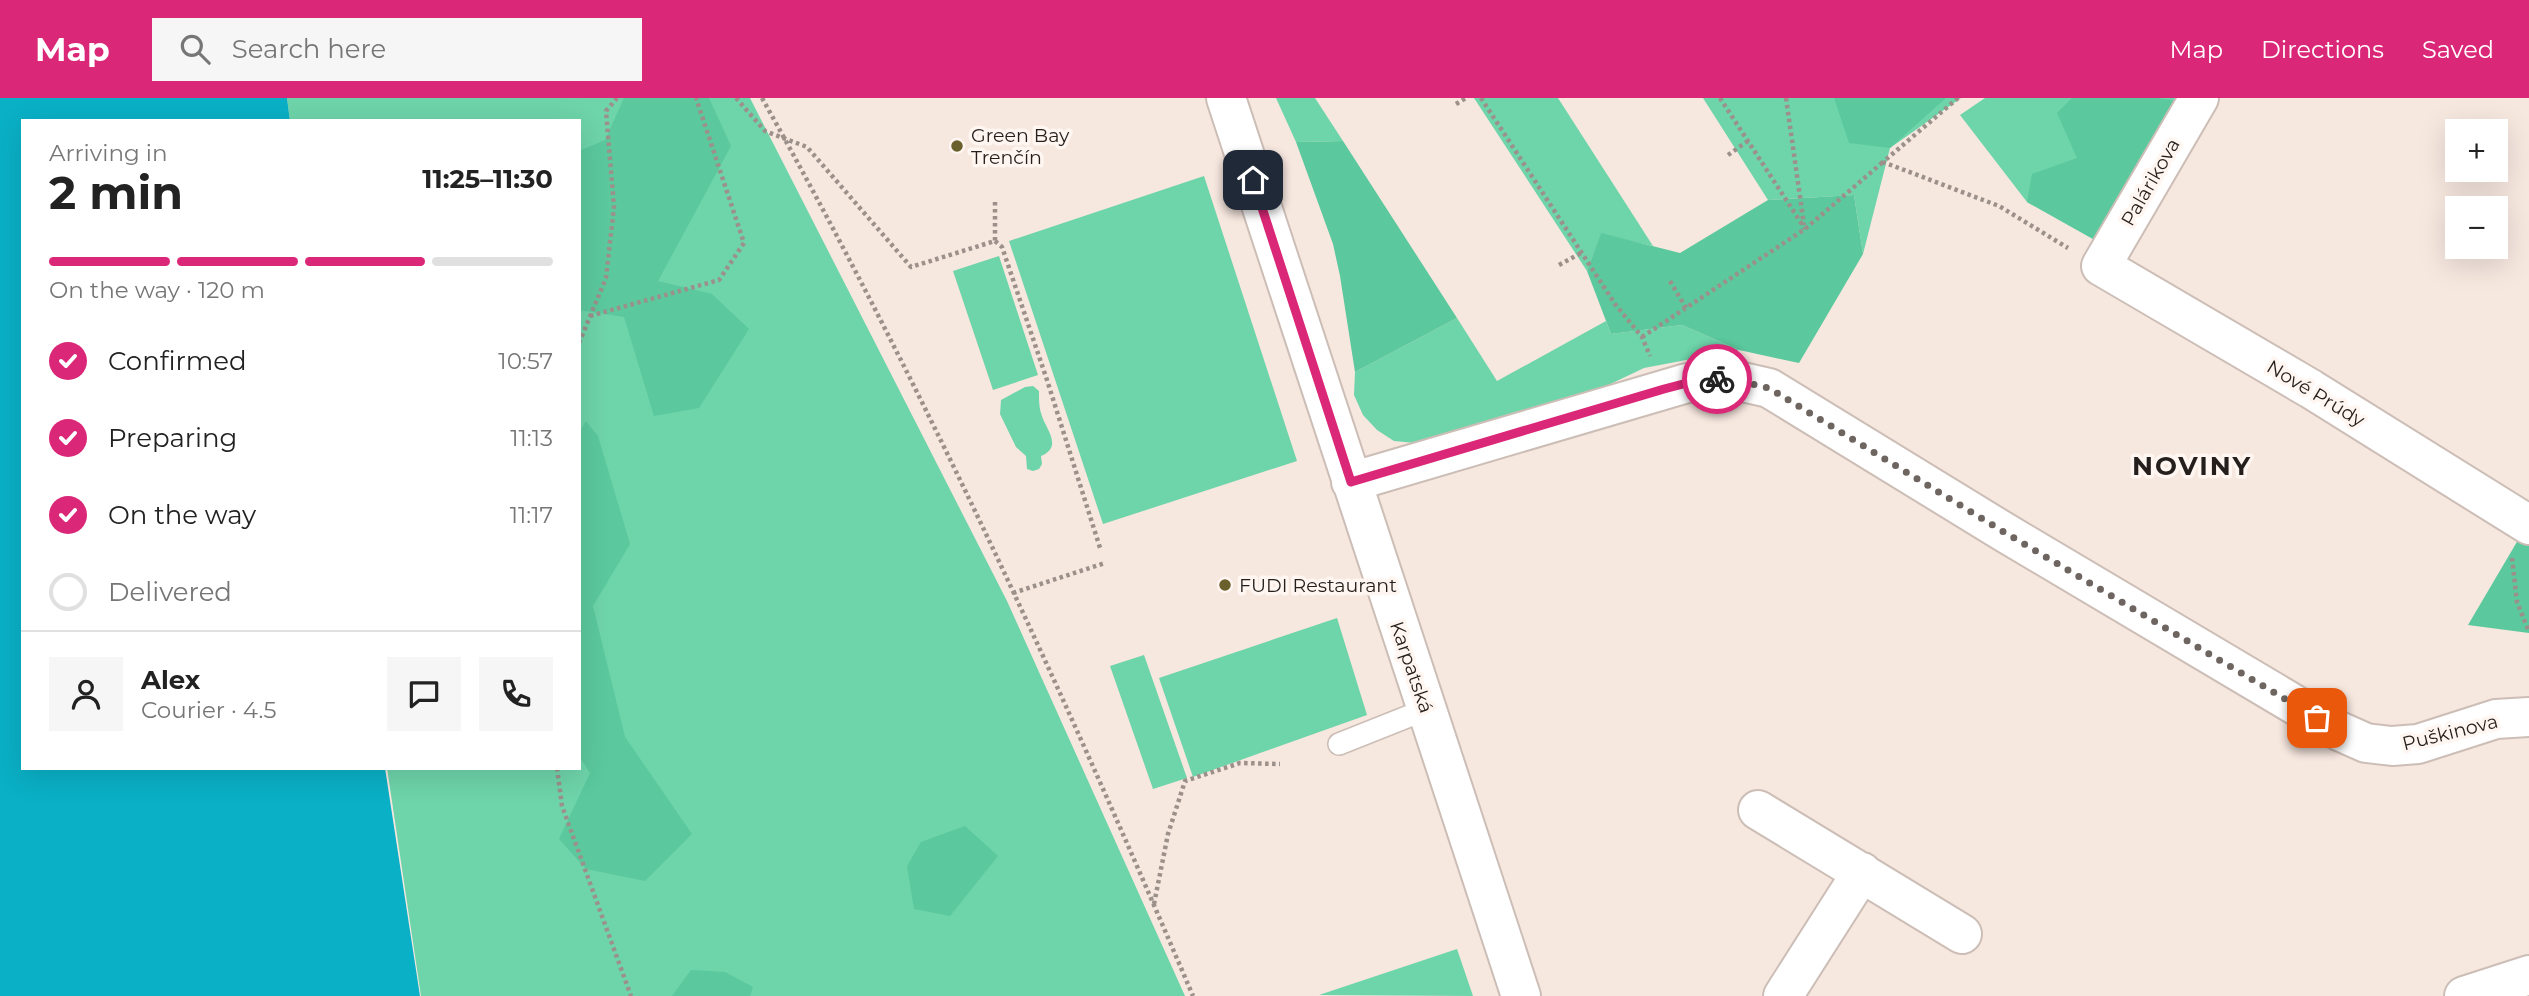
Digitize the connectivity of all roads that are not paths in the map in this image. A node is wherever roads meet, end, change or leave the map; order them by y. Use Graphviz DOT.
graph roads {
  1 [pos="1226,98"];
  2 [pos="2199,98"];
  3 [pos="2101,266"];
  4 [pos="1351,482"];
  5 [pos="2520,524"];
  6 [pos="1427,709"];
  7 [pos="2529,718"];
  8 [pos="1339,744"];
  9 [pos="1758,810"];
  10 [pos="1862,872"];
  11 [pos="1962,933"];
  12 [pos="2529,975"];
  13 [pos="1521,996"];
  14 [pos="1783,996"];
  15 [pos="2464,996"];
  1 -- 4 [label="street, Karpatská"];
  2 -- 3 [label="street, Palárikova"];
  3 -- 5 [label="street, Nové Prúdy"];
  4 -- 6 [label="street, Karpatská"];
  4 -- 7 [label="street, Puškinova"];
  6 -- 8 [label="lane"];
  6 -- 13 [label="street, Karpatská"];
  9 -- 10 [label="street"];
  10 -- 11 [label="street"];
  10 -- 14 [label="street"];
  12 -- 15 [label="street"];
}
